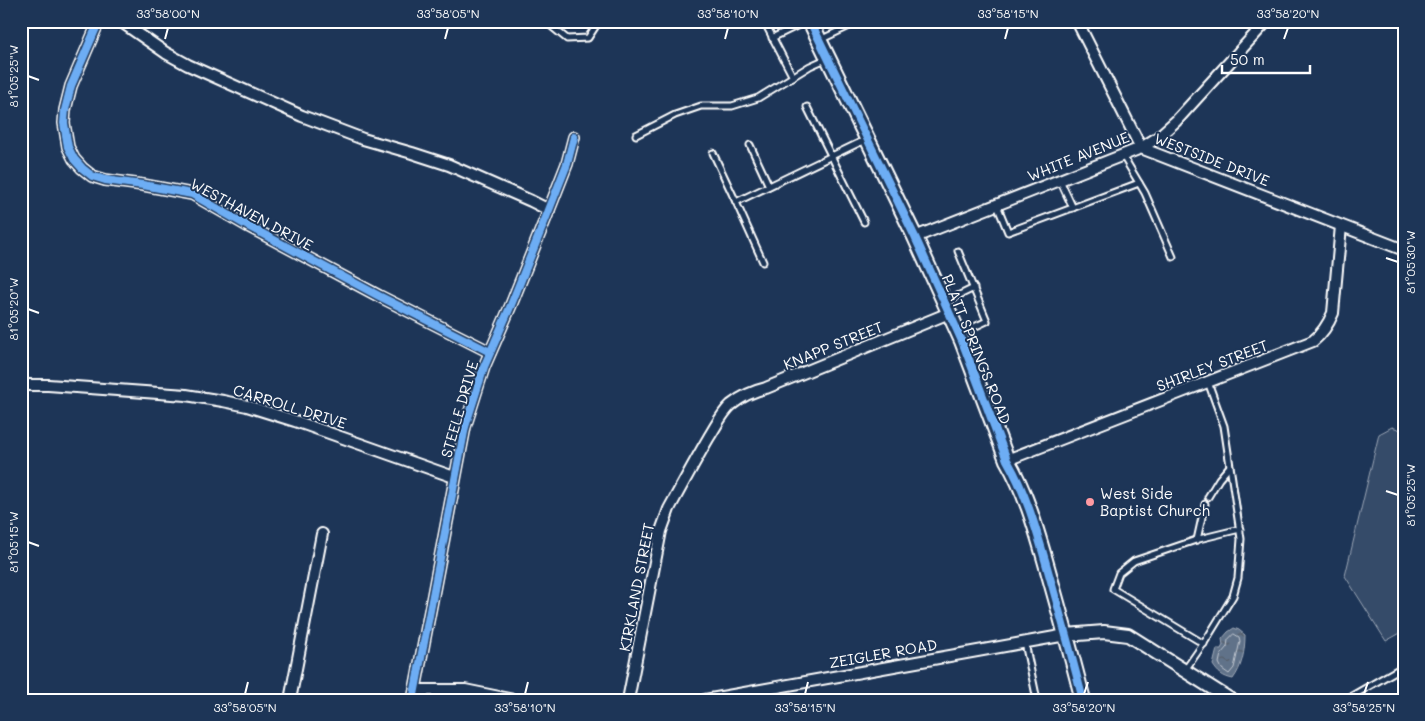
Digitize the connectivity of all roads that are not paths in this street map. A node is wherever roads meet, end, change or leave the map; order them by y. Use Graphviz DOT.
graph roads {
  1 [pos="99,21"];
  2 [pos="120,21"];
  3 [pos="545,21"];
  4 [pos="599,21"];
  5 [pos="764,21"];
  6 [pos="809,21"];
  7 [pos="860,21"];
  8 [pos="1077,21"];
  9 [pos="1267,21"];
  10 [pos="772,38"];
  11 [pos="820,40"];
  12 [pos="828,58"];
  13 [pos="793,77"];
  14 [pos="807,107"];
  15 [pos="636,135"];
  16 [pos="574,137"];
  17 [pos="868,138"];
  18 [pos="750,145"];
  19 [pos="1141,148"];
  20 [pos="713,152"];
  21 [pos="1122,155"];
  22 [pos="832,156"];
  23 [pos="1060,180"];
  24 [pos="1139,184"];
  25 [pos="769,186"];
  26 [pos="736,202"];
  27 [pos="997,205"];
  28 [pos="1073,208"];
  29 [pos="549,210"];
  30 [pos="864,222"];
  31 [pos="1341,226"];
  32 [pos="916,237"];
  33 [pos="1404,250"];
  34 [pos="958,251"];
  35 [pos="1173,257"];
  36 [pos="763,262"];
  37 [pos="974,288"];
  38 [pos="947,307"];
  39 [pos="959,334"];
  40 [pos="490,352"];
  41 [pos="1208,382"];
  42 [pos="21,385"];
  43 [pos="730,406"];
  44 [pos="1007,460"];
  45 [pos="1230,466"];
  46 [pos="454,476"];
  47 [pos="1208,496"];
  48 [pos="1205,504"];
  49 [pos="1240,529"];
  50 [pos="322,534"];
  51 [pos="1197,540"];
  52 [pos="1066,635"];
  53 [pos="1024,643"];
  54 [pos="1204,644"];
  55 [pos="1404,666"];
  56 [pos="1184,670"];
  57 [pos="414,695"];
  58 [pos="290,700"];
  59 [pos="514,700"];
  60 [pos="628,700"];
  61 [pos="705,700"];
  62 [pos="1037,700"];
  63 [pos="1048,700"];
  64 [pos="1083,700"];
  65 [pos="1231,700"];
  66 [pos="1345,700"];
  1 -- 40 [label="street, WESTHAVEN DRIVE"];
  2 -- 29 [label="street"];
  3 -- 4 [label="lane"];
  5 -- 10 [label="lane"];
  6 -- 10 [label="lane"];
  6 -- 11 [label="main road, PLATT SPRINGS ROAD"];
  7 -- 11 [label="lane"];
  8 -- 19 [label="street, WESTSIDE DRIVE"];
  9 -- 19 [label="street, WHITE AVENUE"];
  10 -- 13 [label="lane"];
  11 -- 12 [label="main road, PLATT SPRINGS ROAD"];
  12 -- 13 [label="lane"];
  12 -- 17 [label="main road, PLATT SPRINGS ROAD"];
  13 -- 15 [label="lane"];
  14 -- 22 [label="lane"];
  16 -- 29 [label="street, STEELE DRIVE"];
  17 -- 22 [label="lane"];
  17 -- 32 [label="main road, PLATT SPRINGS ROAD"];
  18 -- 25 [label="lane"];
  19 -- 21 [label="street, WHITE AVENUE"];
  19 -- 31 [label="street, WESTSIDE DRIVE"];
  20 -- 26 [label="lane"];
  21 -- 23 [label="street, WHITE AVENUE"];
  21 -- 24 [label="lane"];
  22 -- 25 [label="lane"];
  22 -- 30 [label="lane"];
  23 -- 27 [label="street, WHITE AVENUE"];
  23 -- 28 [label="lane"];
  24 -- 28 [label="lane"];
  24 -- 35 [label="lane"];
  25 -- 26 [label="lane"];
  26 -- 36 [label="lane"];
  27 -- 28 [label="lane"];
  27 -- 32 [label="street, WHITE AVENUE"];
  29 -- 40 [label="street, STEELE DRIVE"];
  31 -- 33 [label="street, WESTSIDE DRIVE"];
  31 -- 41 [label="street, SHIRLEY STREET"];
  32 -- 38 [label="main road, PLATT SPRINGS ROAD"];
  34 -- 37 [label="lane"];
  37 -- 38 [label="lane"];
  37 -- 39 [label="lane"];
  38 -- 39 [label="main road, PLATT SPRINGS ROAD"];
  38 -- 43 [label="street, KNAPP STREET"];
  39 -- 44 [label="main road, PLATT SPRINGS ROAD"];
  40 -- 46 [label="street, STEELE DRIVE"];
  41 -- 44 [label="street, SHIRLEY STREET"];
  41 -- 45 [label="lane"];
  42 -- 46 [label="street, CARROLL DRIVE"];
  43 -- 60 [label="street, KIRKLAND STREET"];
  44 -- 52 [label="main road, PLATT SPRINGS ROAD"];
  45 -- 47 [label="lane"];
  45 -- 49 [label="lane"];
  46 -- 57 [label="street, STEELE DRIVE"];
  48 -- 51 [label="lane"];
  49 -- 51 [label="lane"];
  49 -- 54 [label="lane"];
  50 -- 58 [label="street"];
  51 -- 54 [label="lane"];
  52 -- 53 [label="street, ZEIGLER ROAD"];
  52 -- 56 [label="street"];
  52 -- 64 [label="main road, PLATT SPRINGS ROAD"];
  53 -- 61 [label="street, ZEIGLER ROAD"];
  53 -- 62 [label="lane"];
  54 -- 56 [label="lane"];
  55 -- 66 [label="lane"];
  56 -- 65 [label="street"];
  57 -- 59 [label="street"];
  62 -- 63 [label="lane"];
}
